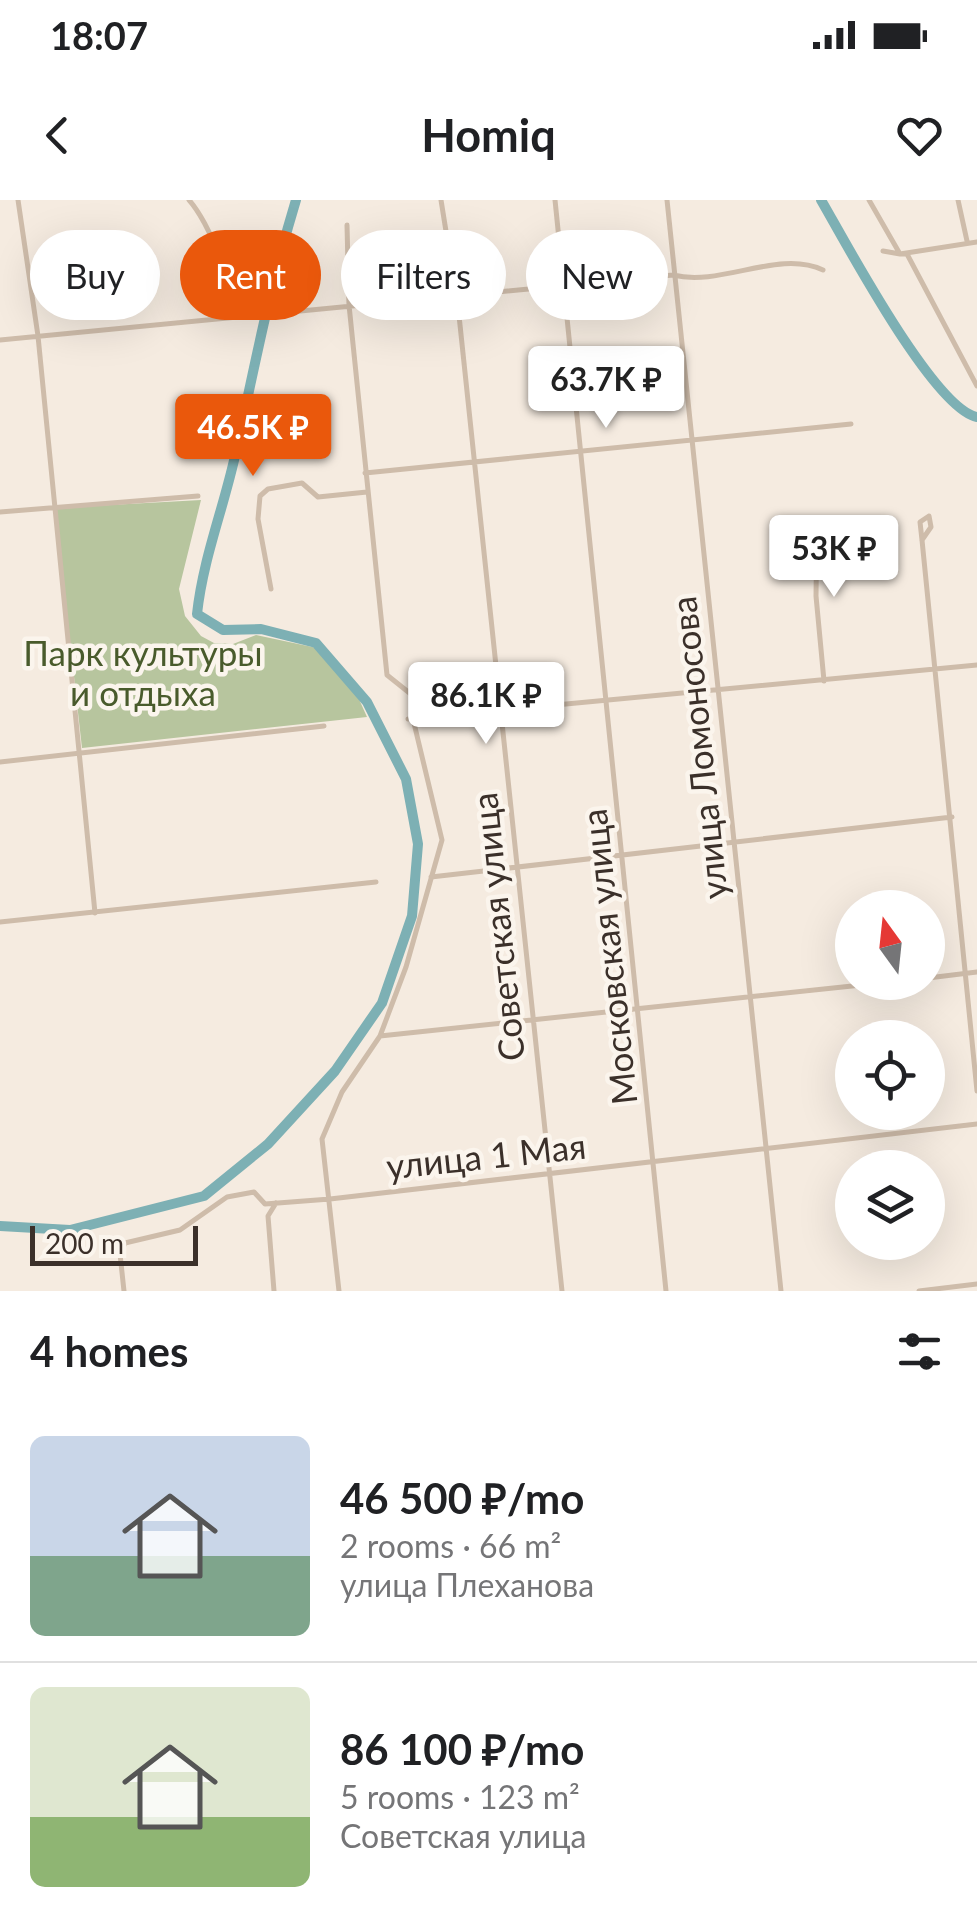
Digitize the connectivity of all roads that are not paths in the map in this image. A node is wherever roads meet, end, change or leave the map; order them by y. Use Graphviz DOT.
graph roads {
  1 [pos="18,200"];
  2 [pos="189,200"];
  3 [pos="441,200"];
  4 [pos="555,200"];
  5 [pos="667,200"];
  6 [pos="870,200"];
  7 [pos="958,200"];
  8 [pos="346,225"];
  9 [pos="208,230"];
  10 [pos="346,230"];
  11 [pos="445,230"];
  12 [pos="558,230"];
  13 [pos="977,242"];
  14 [pos="967,243"];
  15 [pos="882,251"];
  16 [pos="900,254"];
  17 [pos="823,270"];
  18 [pos="674,275"];
  19 [pos="668,276"];
  20 [pos="201,320"];
  21 [pos="350,320"];
  22 [pos="458,320"];
  23 [pos="567,320"];
  24 [pos="38,336"];
  25 [pos="0,340"];
  26 [pos="977,386"];
  27 [pos="851,424"];
  28 [pos="692,442"];
  29 [pos="580,451"];
  30 [pos="474,462"];
  31 [pos="365,473"];
  32 [pos="367,492"];
  33 [pos="198,496"];
  34 [pos="54,506"];
  35 [pos="0,512"];
  36 [pos="817,523"];
  37 [pos="922,540"];
  38 [pos="271,589"];
  39 [pos="977,665"];
  40 [pos="934,672"];
  41 [pos="824,681"];
  42 [pos="718,692"];
  43 [pos="607,702"];
  44 [pos="499,713"];
  45 [pos="440,717"];
  46 [pos="324,726"];
  47 [pos="78,752"];
  48 [pos="0,762"];
  49 [pos="952,817"];
  50 [pos="734,843"];
  51 [pos="623,856"];
  52 [pos="516,867"];
  53 [pos="431,877"];
  54 [pos="376,882"];
  55 [pos="94,913"];
  56 [pos="0,922"];
  57 [pos="977,972"];
  58 [pos="967,974"];
  59 [pos="945,976"];
  60 [pos="835,989"];
  61 [pos="748,999"];
  62 [pos="638,1010"];
  63 [pos="532,1021"];
  64 [pos="380,1036"];
  65 [pos="977,1091"];
  66 [pos="977,1124"];
  67 [pos="766,1150"];
  68 [pos="654,1163"];
  69 [pos="549,1174"];
  70 [pos="330,1198"];
  71 [pos="276,1203"];
  72 [pos="977,1284"];
  73 [pos="124,1291"];
  74 [pos="274,1291"];
  75 [pos="339,1291"];
  76 [pos="562,1291"];
  77 [pos="666,1291"];
  78 [pos="782,1291"];
  79 [pos="919,1291"];
  1 -- 24 [label="street"];
  2 -- 9 [label="street"];
  3 -- 11 [label="street, Советская улица"];
  4 -- 12 [label="street, Московская улица"];
  5 -- 18 [label="street, улица Ломоносова"];
  6 -- 16 [label="street"];
  7 -- 14 [label="street"];
  8 -- 10 [label="street"];
  13 -- 14 [label="street"];
  14 -- 16 [label="street"];
  15 -- 16 [label="street"];
  16 -- 26 [label="street"];
  17 -- 18 [label="street"];
  18 -- 19 [label="street"];
  18 -- 28 [label="street, улица Ломоносова"];
  20 -- 24 [label="street"];
  21 -- 31 [label="street"];
  22 -- 30 [label="street, Советская улица"];
  23 -- 29 [label="street, Московская улица"];
  24 -- 25 [label="street"];
  24 -- 34 [label="street"];
  27 -- 28 [label="street"];
  28 -- 29 [label="street"];
  28 -- 42 [label="street, улица Ломоносова"];
  29 -- 30 [label="street"];
  29 -- 43 [label="street, Московская улица"];
  30 -- 31 [label="street"];
  30 -- 44 [label="street, Советская улица"];
  31 -- 32 [label="street"];
  32 -- 38 [label="street"];
  32 -- 45 [label="street"];
  33 -- 34 [label="street"];
  34 -- 35 [label="street"];
  34 -- 47 [label="street"];
  36 -- 41 [label="street"];
  37 -- 40 [label="street"];
  39 -- 40 [label="street"];
  40 -- 41 [label="street"];
  40 -- 49 [label="street"];
  41 -- 42 [label="street"];
  42 -- 43 [label="street"];
  42 -- 50 [label="street, улица Ломоносова"];
  43 -- 44 [label="street"];
  43 -- 51 [label="street, Московская улица"];
  44 -- 45 [label="street"];
  44 -- 52 [label="street, Советская улица"];
  45 -- 53 [label="street"];
  46 -- 47 [label="street"];
  47 -- 48 [label="street"];
  47 -- 55 [label="street"];
  49 -- 50 [label="street"];
  49 -- 58 [label="street"];
  50 -- 51 [label="street"];
  50 -- 61 [label="street, улица Ломоносова"];
  51 -- 52 [label="street"];
  51 -- 62 [label="street, Московская улица"];
  52 -- 53 [label="street"];
  52 -- 63 [label="street, Советская улица"];
  53 -- 64 [label="street"];
  54 -- 55 [label="street"];
  55 -- 56 [label="street"];
  57 -- 58 [label="street"];
  58 -- 59 [label="street"];
  58 -- 65 [label="street"];
  60 -- 61 [label="street"];
  61 -- 62 [label="street"];
  61 -- 67 [label="street, улица Ломоносова"];
  62 -- 63 [label="street"];
  62 -- 68 [label="street, Московская улица"];
  63 -- 64 [label="street"];
  63 -- 69 [label="street, Советская улица"];
  64 -- 70 [label="street"];
  66 -- 67 [label="street, улица 1 Мая"];
  67 -- 68 [label="street, улица 1 Мая"];
  67 -- 78 [label="street, улица Ломоносова"];
  68 -- 69 [label="street, улица 1 Мая"];
  68 -- 77 [label="street, Московская улица"];
  69 -- 70 [label="street, улица 1 Мая"];
  69 -- 76 [label="street, Советская улица"];
  70 -- 71 [label="street, улица 1 Мая"];
  70 -- 75 [label="street"];
  71 -- 73 [label="street, улица 1 Мая"];
  71 -- 74 [label="street"];
  72 -- 79 [label="street"];
}
